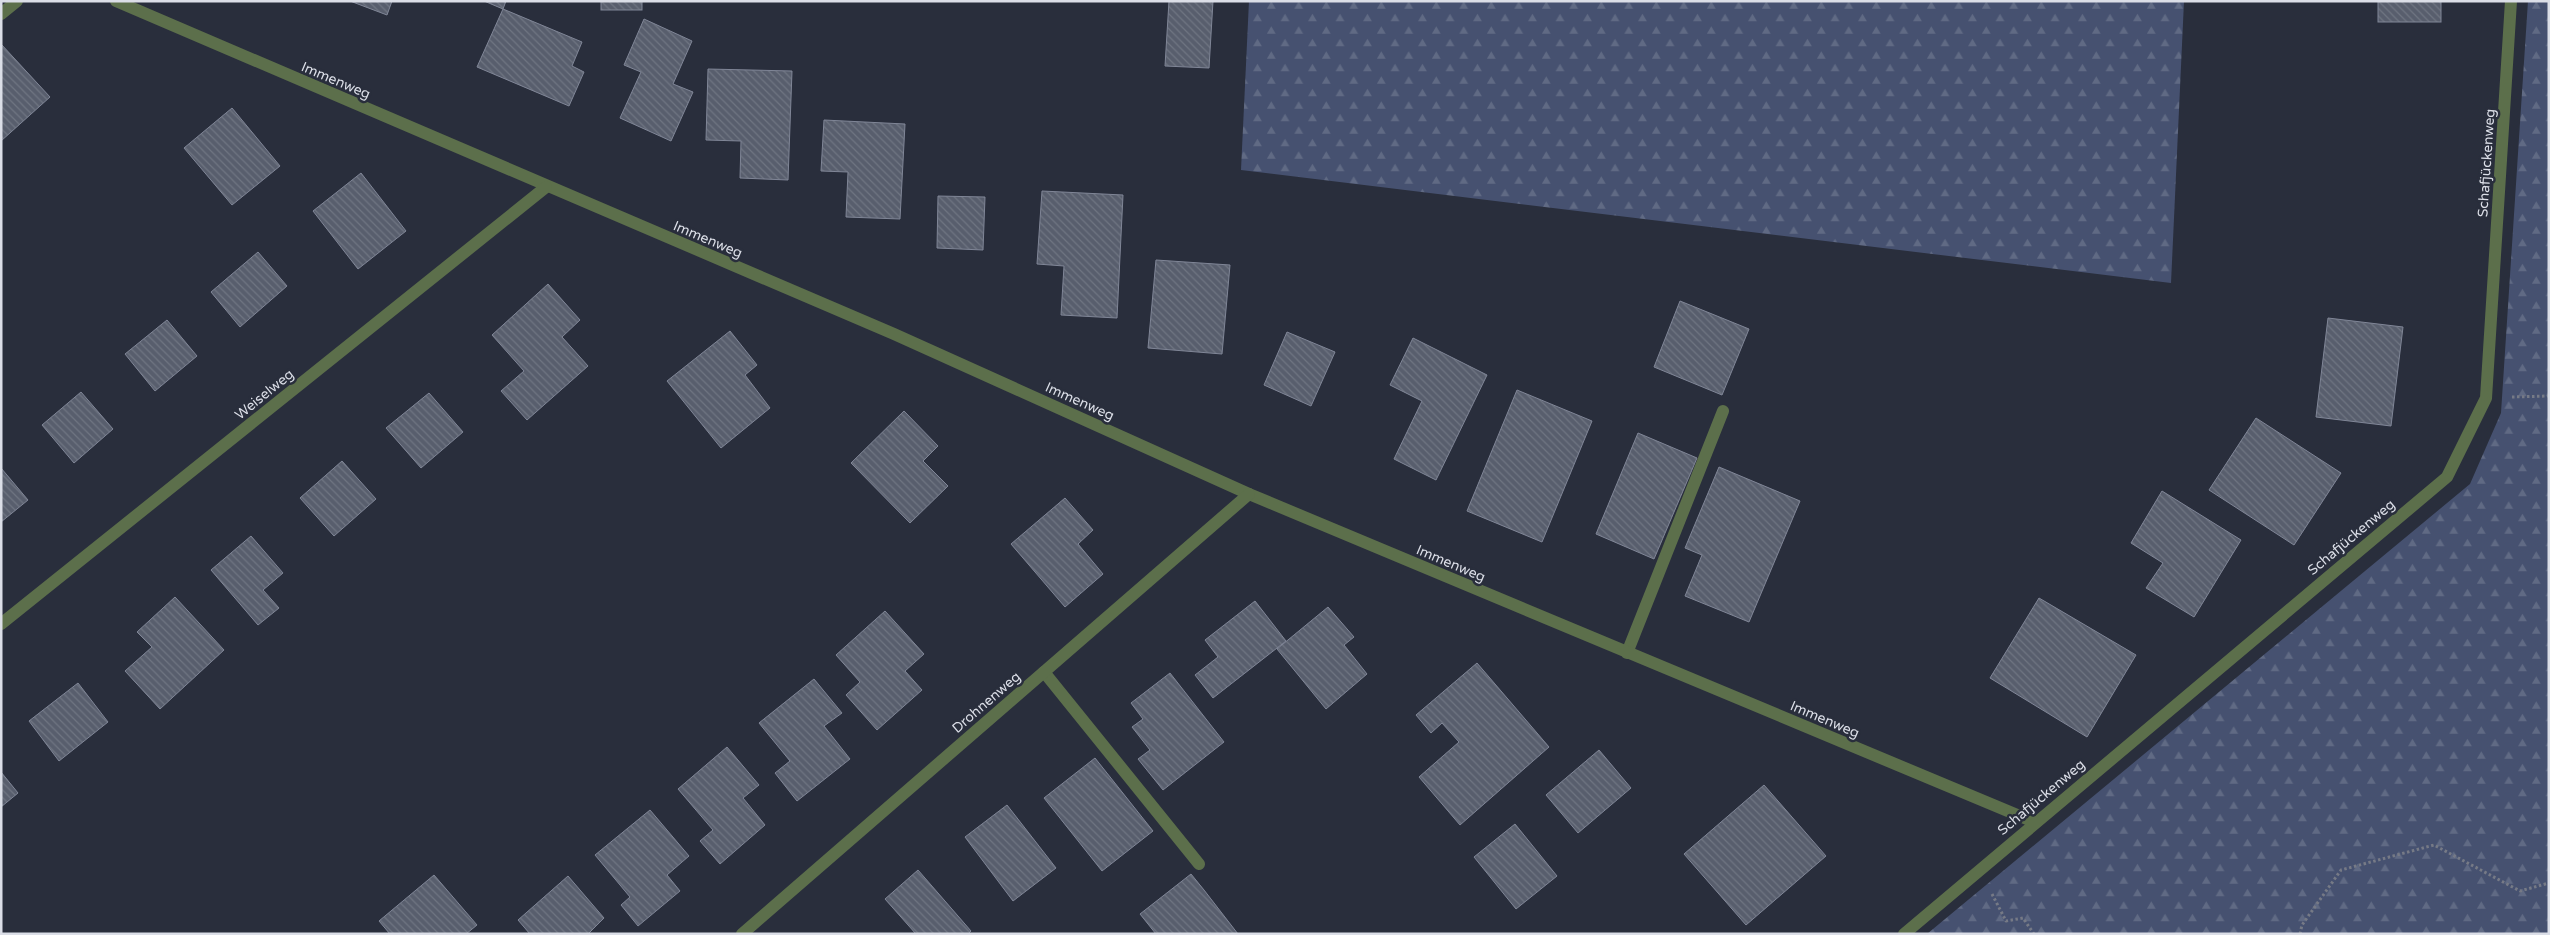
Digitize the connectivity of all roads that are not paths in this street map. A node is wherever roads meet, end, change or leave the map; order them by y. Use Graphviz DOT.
graph roads {
  1 [pos="17,1"];
  2 [pos="116,1"];
  3 [pos="2511,1"];
  4 [pos="1,14"];
  5 [pos="546,187"];
  6 [pos="1723,411"];
  7 [pos="1249,494"];
  8 [pos="1,624"];
  9 [pos="1627,653"];
  10 [pos="1044,672"];
  11 [pos="2034,822"];
  12 [pos="1199,864"];
  13 [pos="742,934"];
  14 [pos="1904,934"];
  1 -- 4 [label="street"];
  2 -- 5 [label="street, Immenweg"];
  3 -- 11 [label="street, Schafjückenweg"];
  5 -- 7 [label="street, Immenweg"];
  5 -- 8 [label="street, Weiselweg"];
  6 -- 9 [label="street"];
  7 -- 9 [label="street, Immenweg"];
  7 -- 10 [label="street, Drohnenweg"];
  9 -- 11 [label="street, Immenweg"];
  10 -- 12 [label="street"];
  10 -- 13 [label="street, Drohnenweg"];
  11 -- 14 [label="street, Schafjückenweg"];
}
